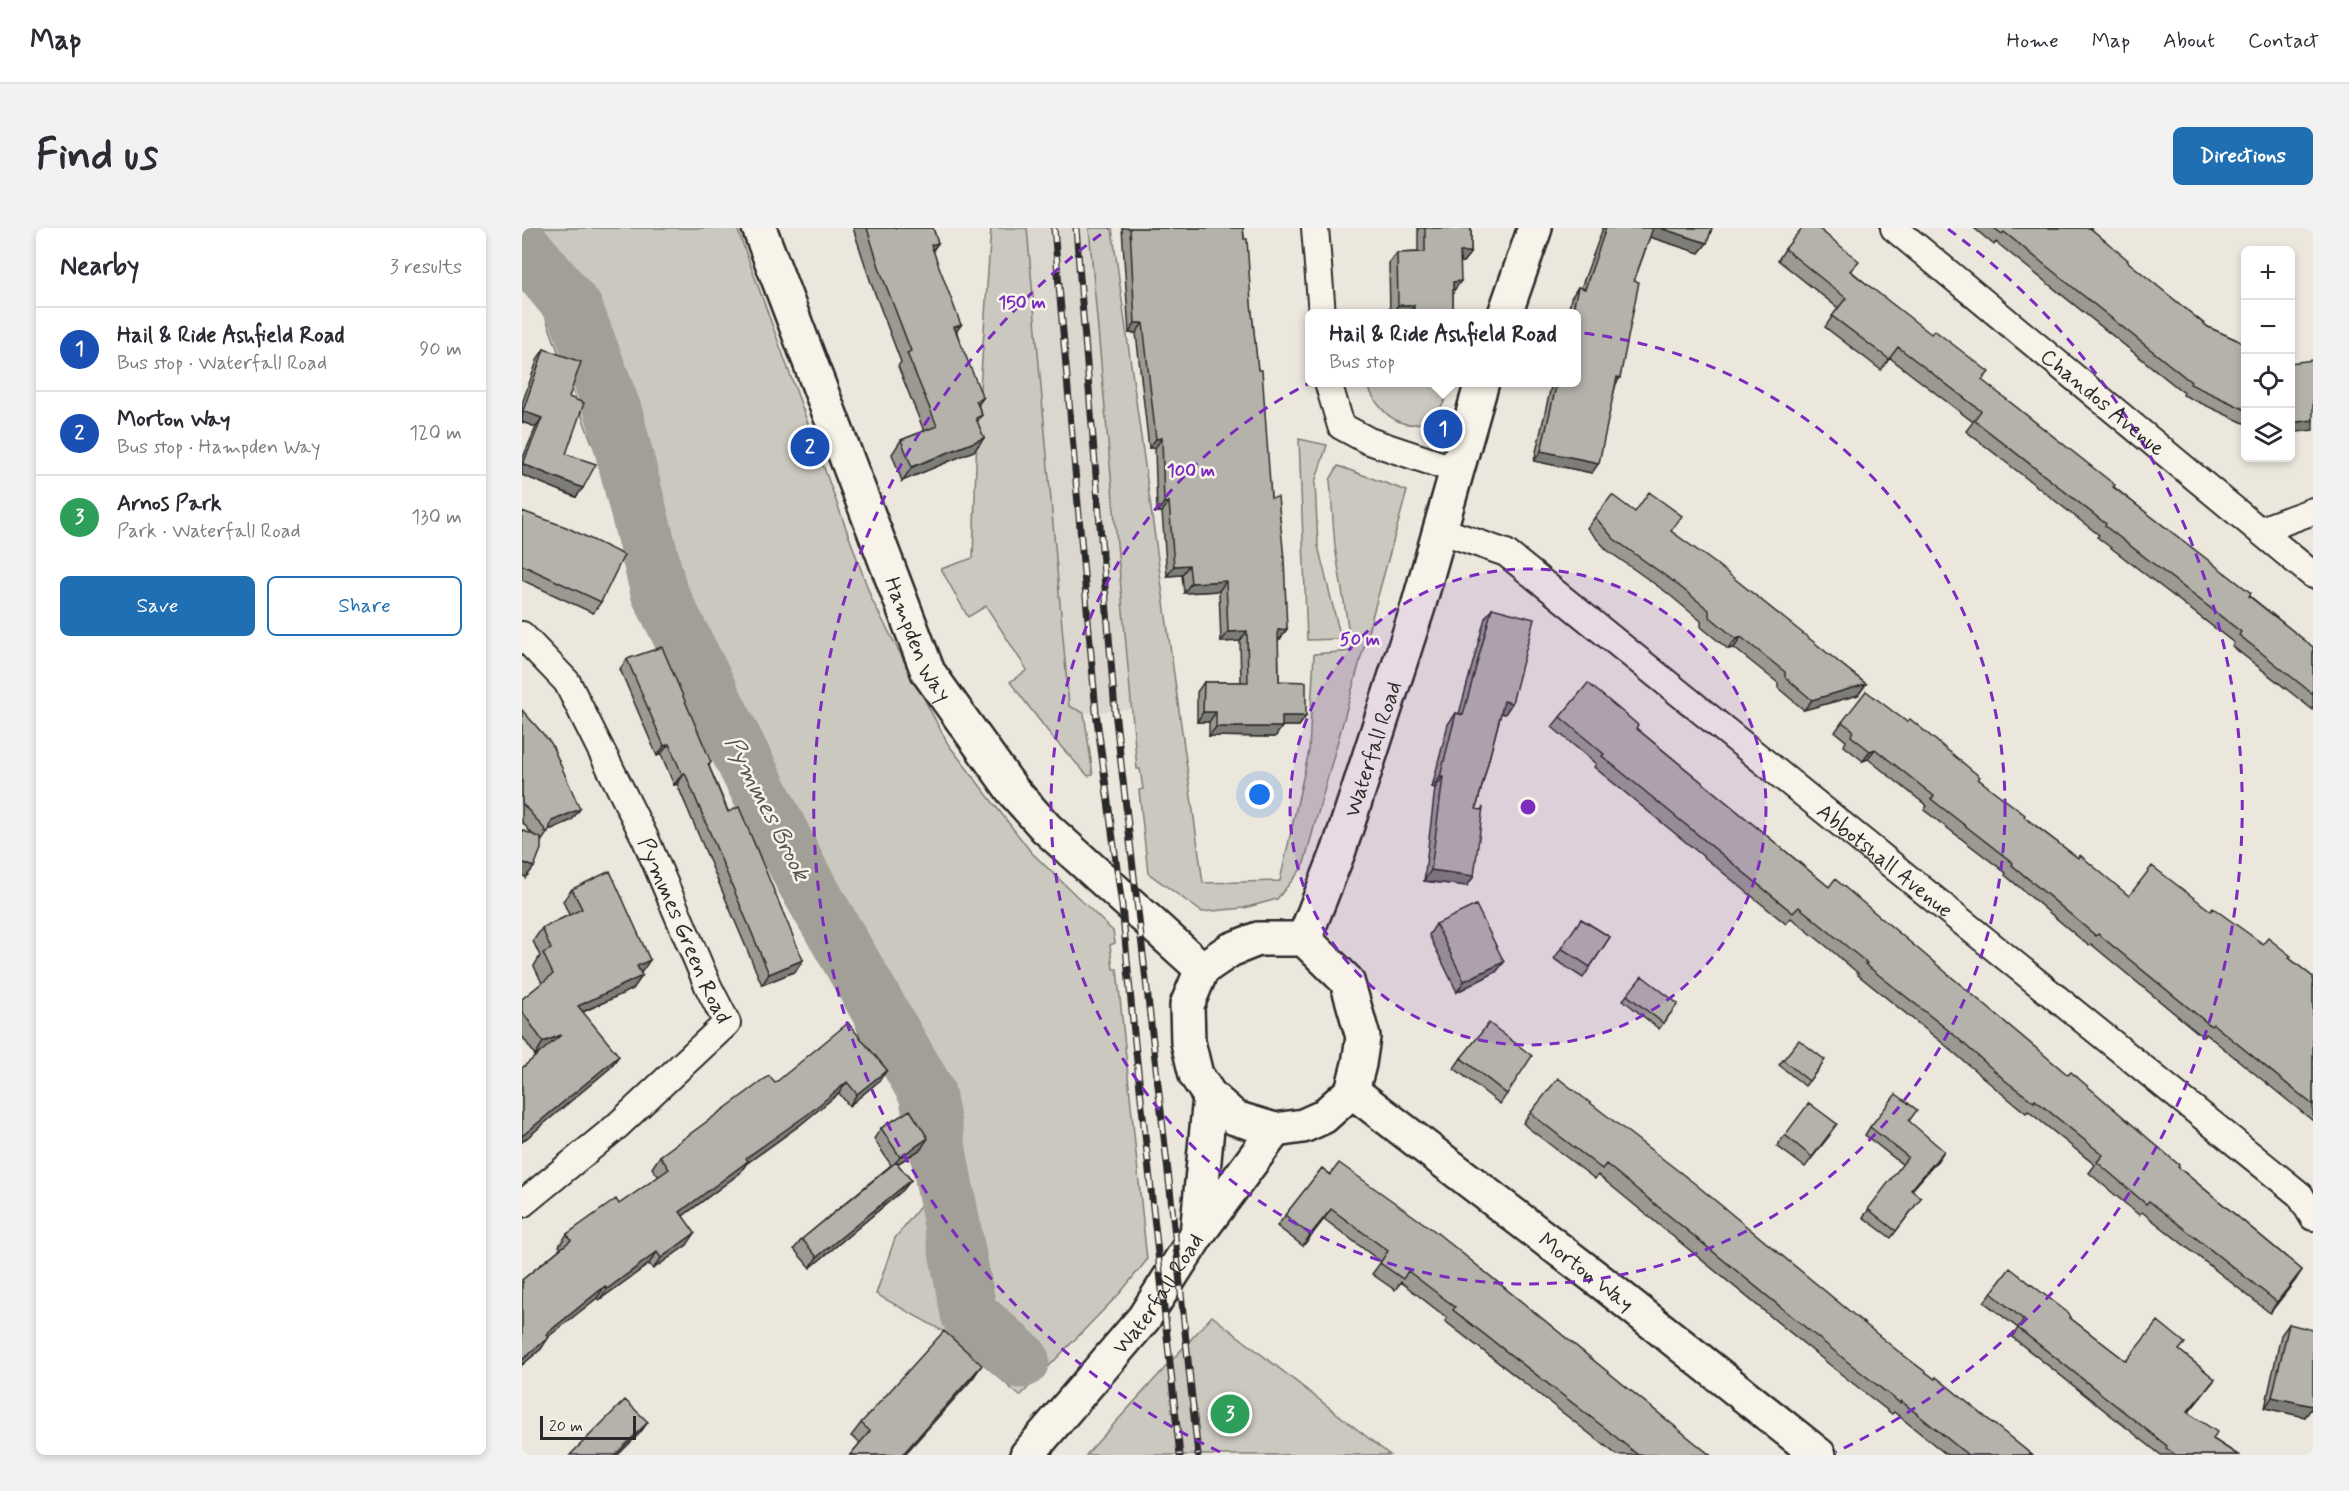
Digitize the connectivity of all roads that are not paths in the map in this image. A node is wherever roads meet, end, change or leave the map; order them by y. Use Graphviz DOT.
graph roads {
  1 [pos="759,228"];
  2 [pos="1315,228"];
  3 [pos="1535,228"];
  4 [pos="1894,228"];
  5 [pos="1322,309"];
  6 [pos="1507,309"];
  7 [pos="1329,387"];
  8 [pos="1481,387"];
  9 [pos="1456,470"];
  10 [pos="2313,511"];
  11 [pos="1440,530"];
  12 [pos="2261,530"];
  13 [pos="2313,575"];
  14 [pos="522,635"];
  15 [pos="1304,939"];
  16 [pos="1202,969"];
  17 [pos="1352,1091"];
  18 [pos="1210,1096"];
  19 [pos="1275,1130"];
  20 [pos="522,1204"];
  21 [pos="2313,1217"];
  22 [pos="1197,1235"];
  23 [pos="1027,1455"];
  24 [pos="1819,1455"];
  1 -- 16 [label="main road, Hampden Way"];
  2 -- 5 [label="street"];
  3 -- 6 [label="main road"];
  4 -- 12 [label="street, Chandos Avenue"];
  7 -- 9 [label="street"];
  8 -- 9 [label="main road, Waterfall Road"];
  9 -- 11 [label="main road, Waterfall Road"];
  10 -- 12 [label="street"];
  11 -- 15 [label="main road, Waterfall Road"];
  11 -- 21 [label="street, Abbotshall Avenue"];
  12 -- 13 [label="street, Chandos Avenue"];
  14 -- 20 [label="street, Pymmes Green Road"];
  15 -- 16 [label="main road"];
  15 -- 17 [label="main road"];
  16 -- 18 [label="main road"];
  17 -- 19 [label="main road"];
  17 -- 24 [label="main road, Morton Way"];
  18 -- 19 [label="main road"];
  18 -- 22 [label="main road, Waterfall Road"];
  19 -- 22 [label="main road"];
  22 -- 23 [label="main road, Waterfall Road"];
}
